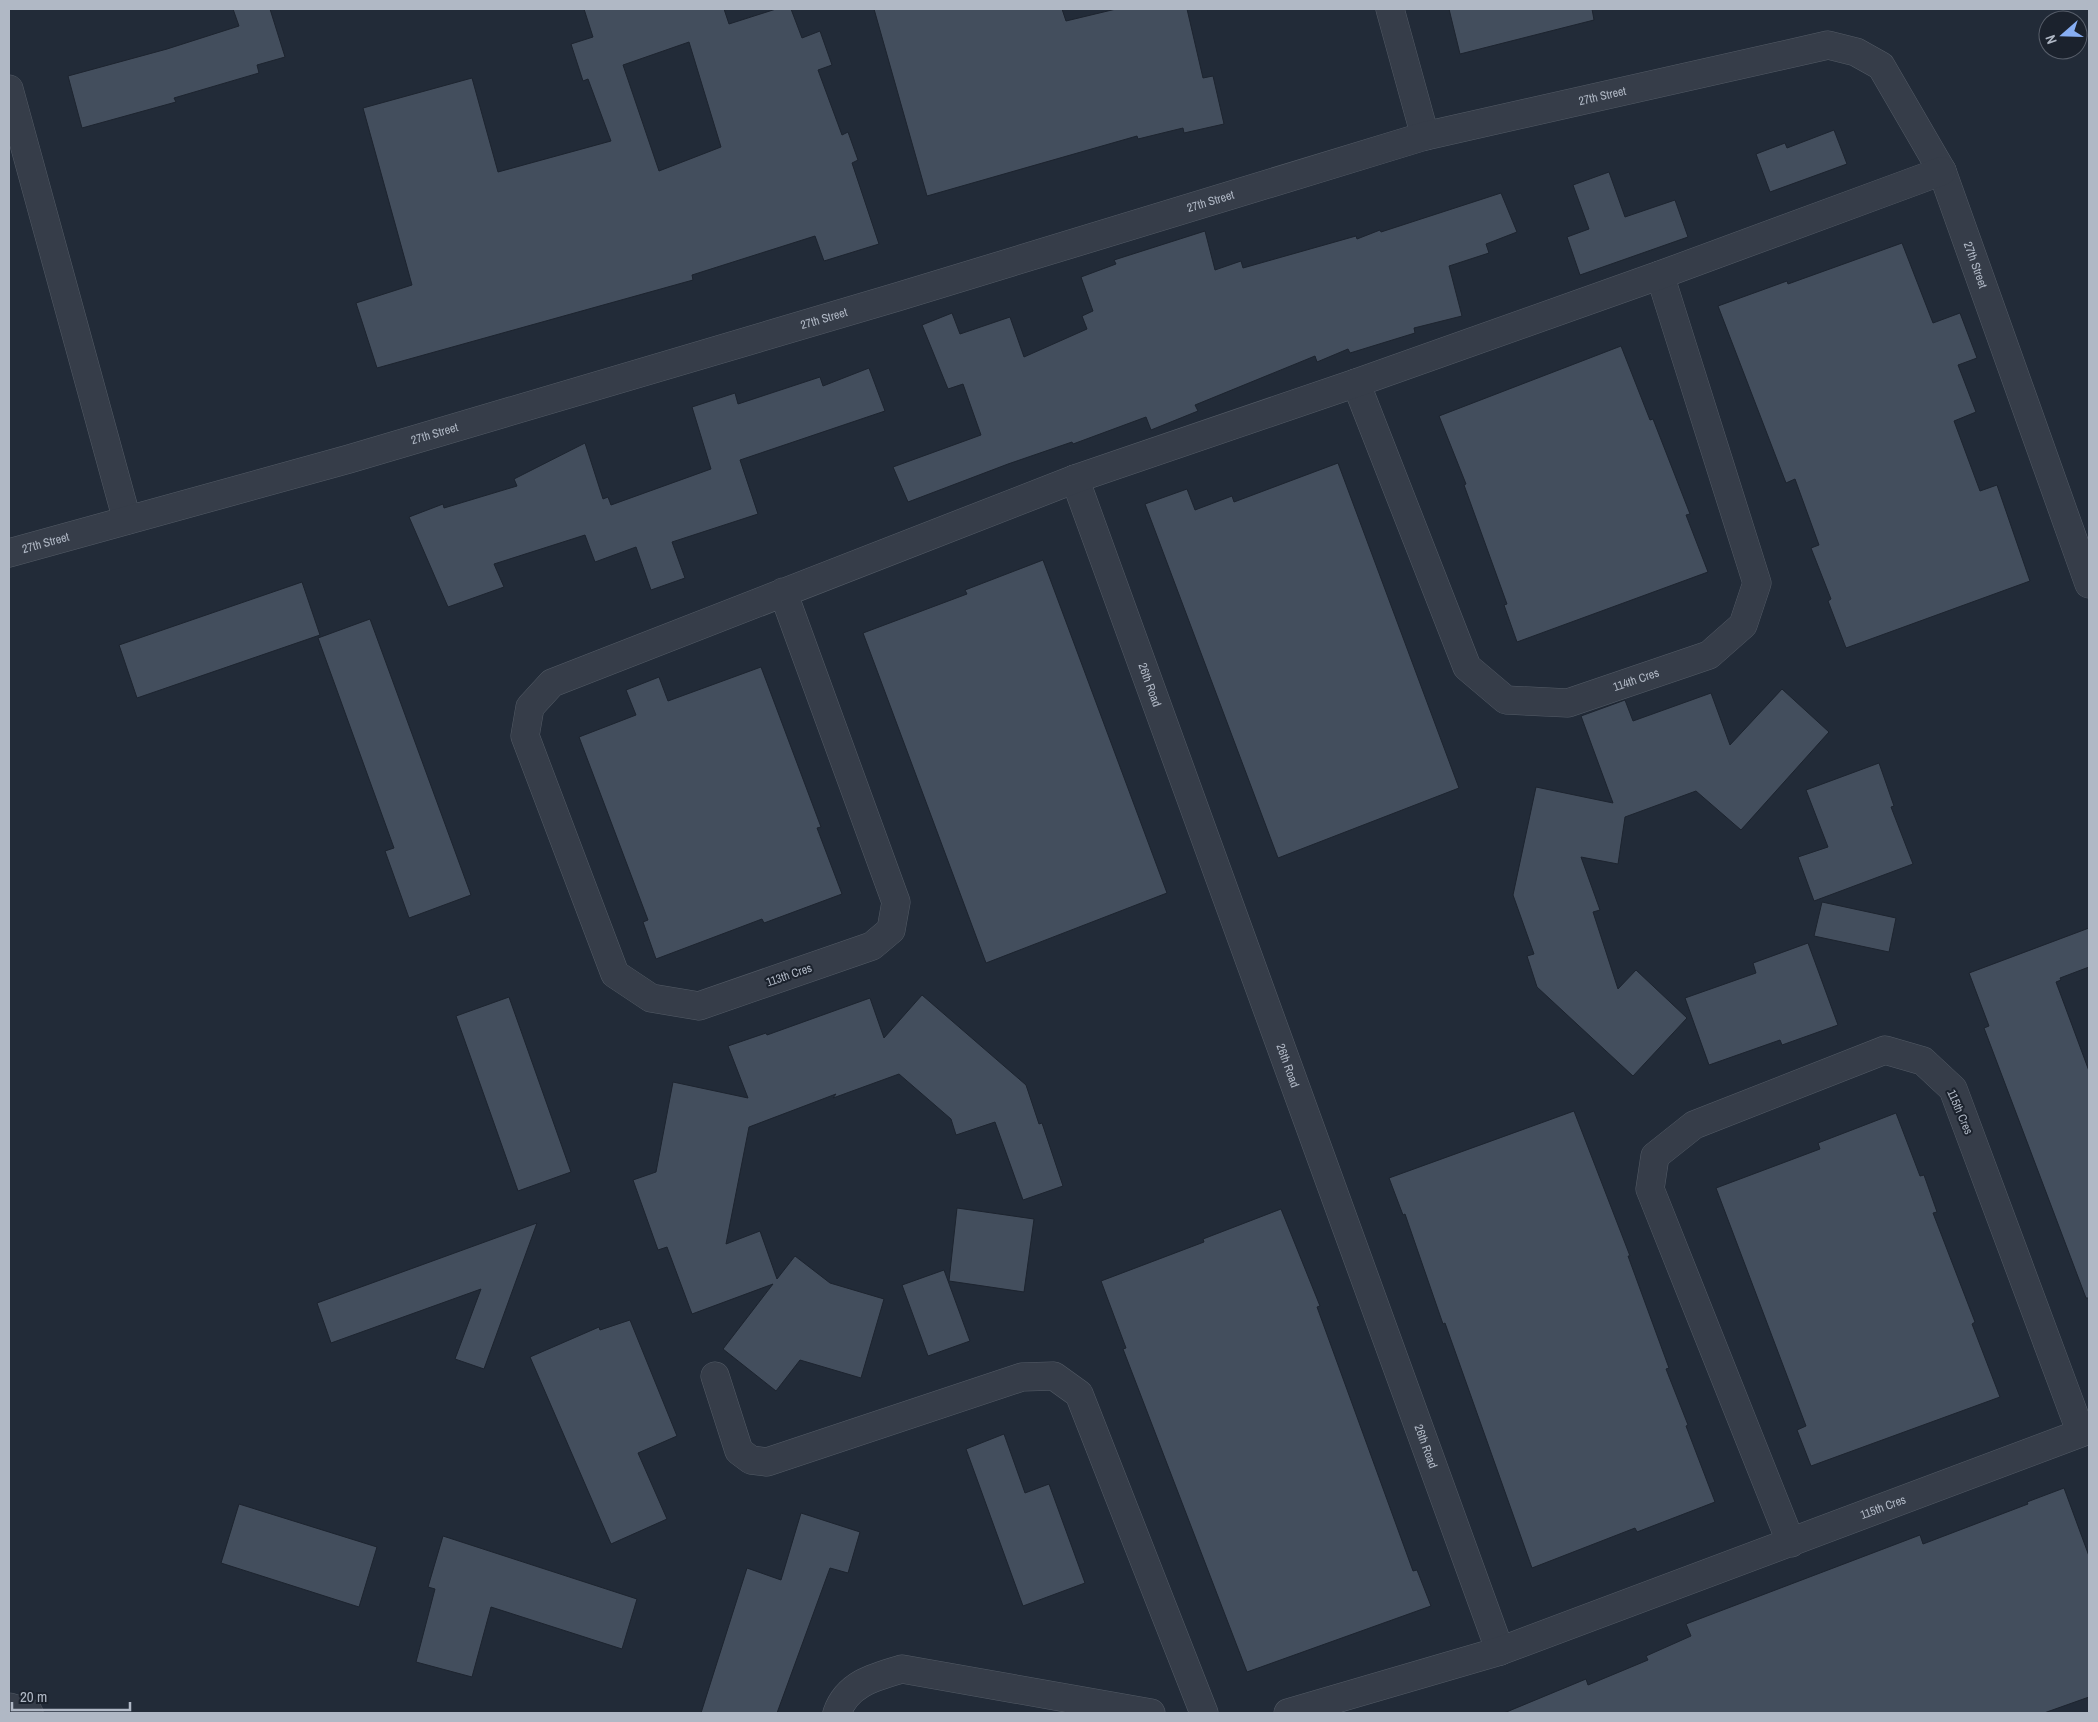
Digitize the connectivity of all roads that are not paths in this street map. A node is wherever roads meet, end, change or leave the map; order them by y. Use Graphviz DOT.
graph roads {
  1 [pos="1390,9"];
  2 [pos="9,89"];
  3 [pos="1425,136"];
  4 [pos="1942,171"];
  5 [pos="1660,275"];
  6 [pos="1356,383"];
  7 [pos="1075,479"];
  8 [pos="127,520"];
  9 [pos="9,553"];
  10 [pos="2089,584"];
  11 [pos="783,592"];
  12 [pos="715,1376"];
  13 [pos="2085,1432"];
  14 [pos="1791,1543"];
  15 [pos="1500,1650"];
  16 [pos="9,1707"];
  17 [pos="29,1713"];
  18 [pos="837,1713"];
  19 [pos="1151,1713"];
  20 [pos="1204,1713"];
  21 [pos="1288,1713"];
  1 -- 3 [label="street"];
  2 -- 8 [label="street"];
  3 -- 4 [label="street, 27th Street"];
  3 -- 8 [label="street, 27th Street"];
  4 -- 5 [label="street"];
  4 -- 10 [label="street, 27th Street"];
  5 -- 6 [label="street"];
  5 -- 6 [label="street, 114th Cres"];
  6 -- 7 [label="street"];
  7 -- 11 [label="street"];
  7 -- 15 [label="street, 26th Road"];
  8 -- 9 [label="street, 27th Street"];
  11 -- 11 [label="street, 113th Cres"];
  12 -- 20 [label="street"];
  13 -- 14 [label="street, 115th Cres"];
  13 -- 14 [label="street, 115th Cres"];
  14 -- 15 [label="street"];
  15 -- 21 [label="street"];
  16 -- 17 [label="street"];
  18 -- 19 [label="street"];
}
